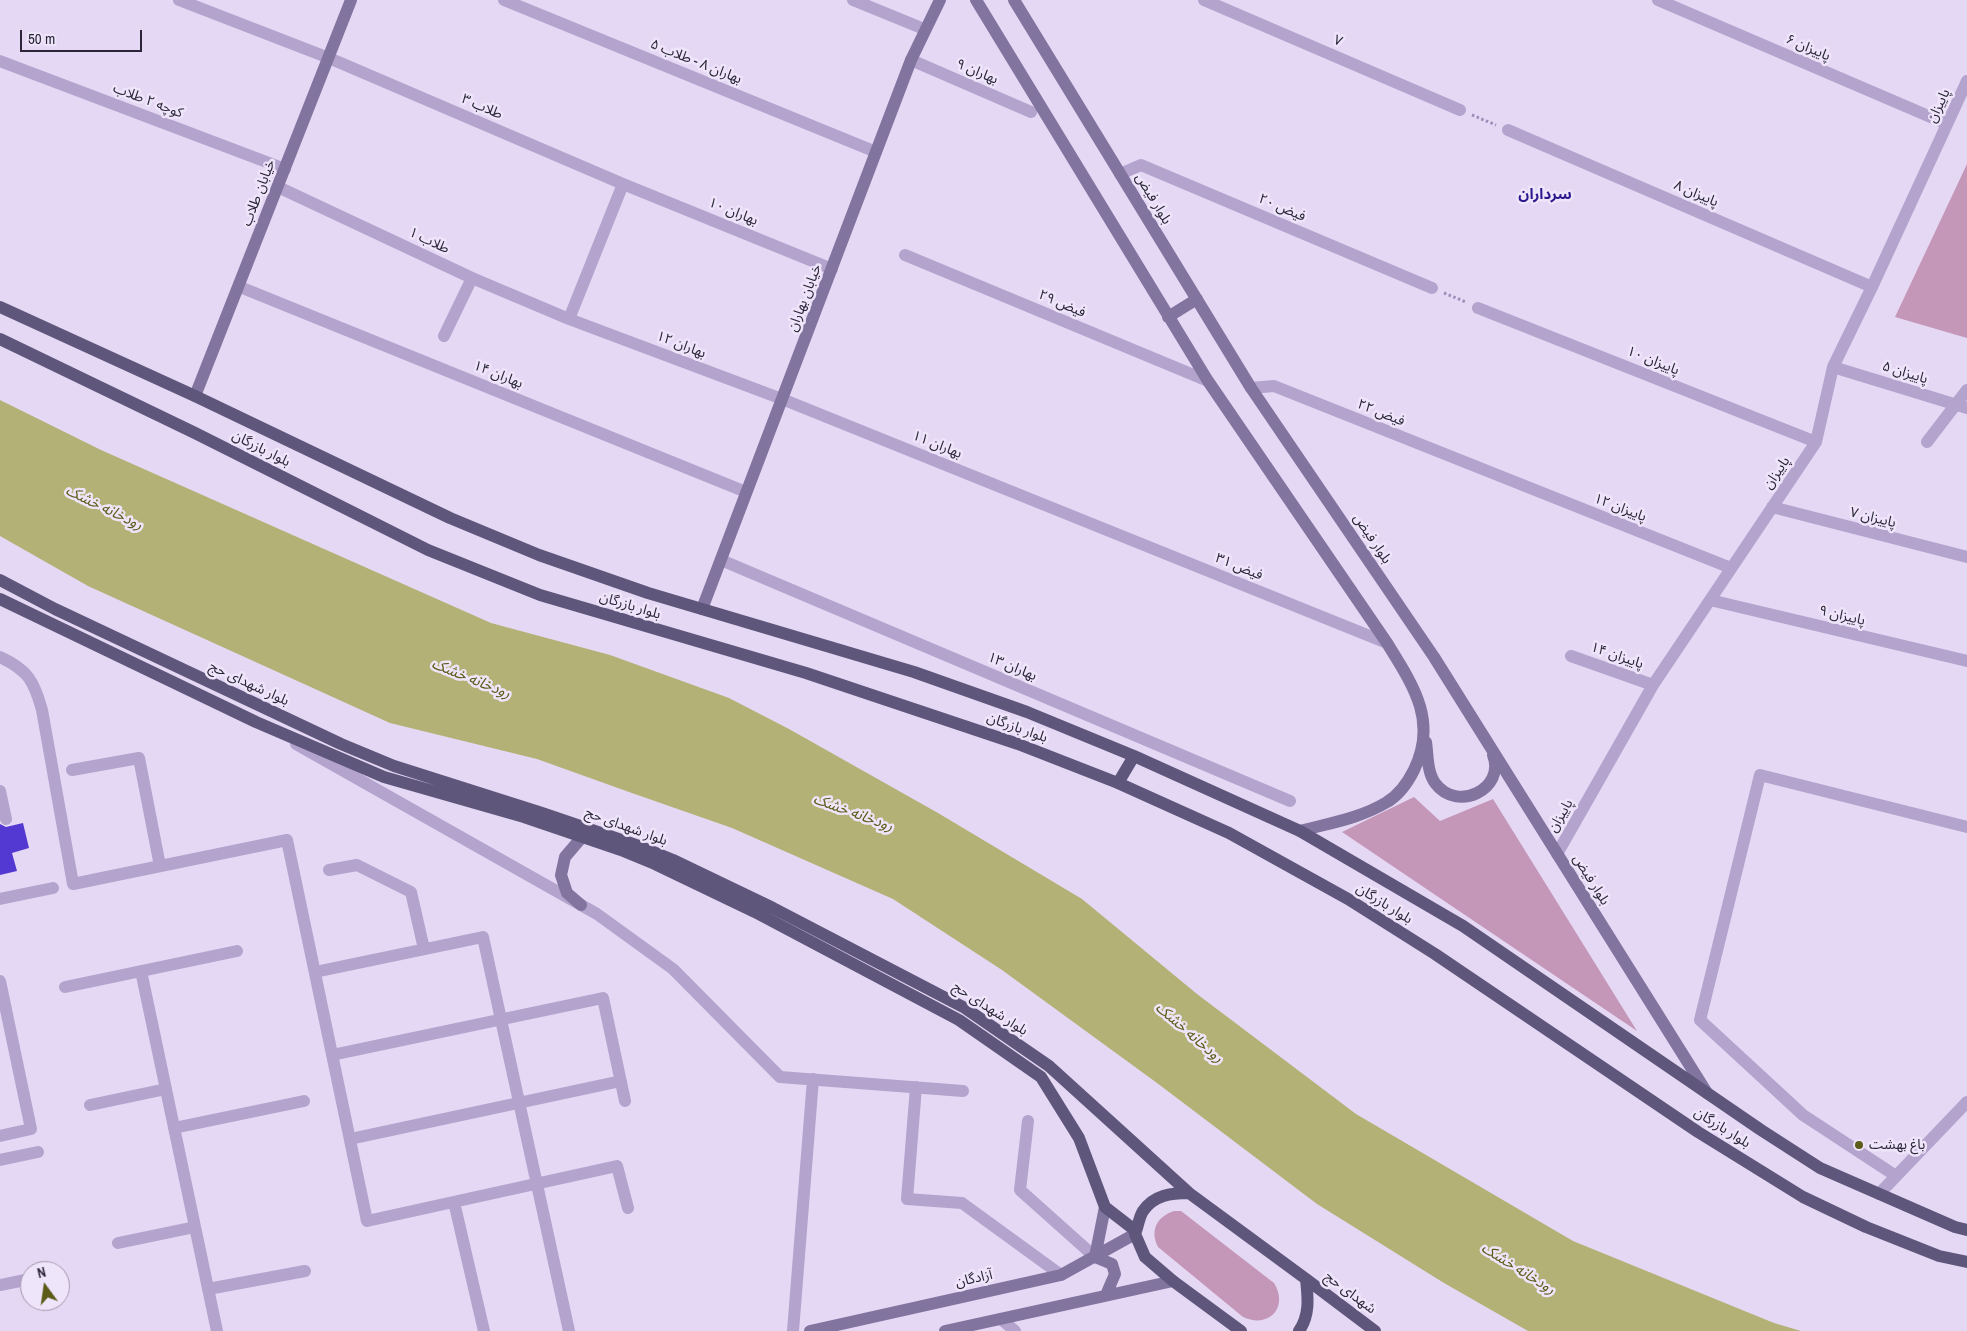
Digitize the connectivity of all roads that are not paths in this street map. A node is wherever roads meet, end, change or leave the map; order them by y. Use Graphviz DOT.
graph roads {
  1 [pos="179,0"];
  2 [pos="351,0"];
  3 [pos="504,0"];
  4 [pos="853,0"];
  5 [pos="940,0"];
  6 [pos="976,0"];
  7 [pos="1014,0"];
  8 [pos="1204,0"];
  9 [pos="1658,0"];
  10 [pos="924,29"];
  11 [pos="328,58"];
  12 [pos="911,60"];
  13 [pos="0,61"];
  14 [pos="1967,81"];
  15 [pos="1460,110"];
  16 [pos="1031,112"];
  17 [pos="1947,124"];
  18 [pos="1508,130"];
  19 [pos="876,152"];
  20 [pos="285,169"];
  21 [pos="1120,174"];
  22 [pos="623,184"];
  23 [pos="278,187"];
  24 [pos="905,255"];
  25 [pos="832,268"];
  26 [pos="472,278"];
  27 [pos="1872,286"];
  28 [pos="240,287"];
  29 [pos="1432,288"];
  30 [pos="1197,299"];
  31 [pos="0,307"];
  32 [pos="1478,308"];
  33 [pos="1168,317"];
  34 [pos="569,318"];
  35 [pos="444,336"];
  36 [pos="0,339"];
  37 [pos="1833,367"];
  38 [pos="1208,381"];
  39 [pos="1251,388"];
  40 [pos="1967,390"];
  41 [pos="195,396"];
  42 [pos="782,399"];
  43 [pos="1961,407"];
  44 [pos="1816,442"];
  45 [pos="1927,442"];
  46 [pos="1498,476"];
  47 [pos="746,492"];
  48 [pos="1772,507"];
  49 [pos="1080,518"];
  50 [pos="1967,557"];
  51 [pos="722,560"];
  52 [pos="1731,568"];
  53 [pos="0,580"];
  54 [pos="0,599"];
  55 [pos="1710,600"];
  56 [pos="702,609"];
  57 [pos="1387,643"];
  58 [pos="1571,656"];
  59 [pos="0,657"];
  60 [pos="1967,661"];
  61 [pos="1653,685"];
  62 [pos="256,722"];
  63 [pos="1425,735"];
  64 [pos="1490,747"];
  65 [pos="1134,756"];
  66 [pos="72,770"];
  67 [pos="1118,783"];
  68 [pos="0,791"];
  69 [pos="1290,801"];
  70 [pos="6,819"];
  71 [pos="1967,827"];
  72 [pos="1300,831"];
  73 [pos="582,837"];
  74 [pos="1557,854"];
  75 [pos="160,866"];
  76 [pos="329,870"];
  77 [pos="53,888"];
  78 [pos="0,900"];
  79 [pos="581,905"];
  80 [pos="424,949"];
  81 [pos="237,951"];
  82 [pos="141,971"];
  83 [pos="315,972"];
  84 [pos="0,981"];
  85 [pos="65,987"];
  86 [pos="501,1020"];
  87 [pos="5,1026"];
  88 [pos="332,1055"];
  89 [pos="813,1079"];
  90 [pos="621,1081"];
  91 [pos="916,1087"];
  92 [pos="166,1089"];
  93 [pos="963,1091"];
  94 [pos="1707,1093"];
  95 [pos="625,1100"];
  96 [pos="304,1101"];
  97 [pos="519,1103"];
  98 [pos="90,1105"];
  99 [pos="1964,1108"];
  100 [pos="1028,1122"];
  101 [pos="174,1128"];
  102 [pos="0,1136"];
  103 [pos="350,1139"];
  104 [pos="38,1152"];
  105 [pos="0,1160"];
  106 [pos="1896,1176"];
  107 [pos="537,1184"];
  108 [pos="1189,1193"];
  109 [pos="1879,1194"];
  110 [pos="454,1202"];
  111 [pos="1105,1207"];
  112 [pos="628,1208"];
  113 [pos="195,1227"];
  114 [pos="1967,1230"];
  115 [pos="1136,1233"];
  116 [pos="118,1243"];
  117 [pos="1094,1257"];
  118 [pos="1967,1262"];
  119 [pos="305,1271"];
  120 [pos="1061,1275"];
  121 [pos="1306,1279"];
  122 [pos="20,1281"];
  123 [pos="1173,1281"];
  124 [pos="0,1285"];
  125 [pos="208,1289"];
  126 [pos="1106,1295"];
  127 [pos="1001,1318"];
  128 [pos="1236,1330"];
  129 [pos="217,1331"];
  130 [pos="484,1331"];
  131 [pos="569,1331"];
  132 [pos="793,1331"];
  133 [pos="810,1331"];
  134 [pos="944,1331"];
  135 [pos="1015,1331"];
  136 [pos="1299,1331"];
  137 [pos="1375,1331"];
  1 -- 11 [label="street, طلاب ۳"];
  2 -- 11 [label="street, خیابان طلاب"];
  3 -- 19 [label="street, بهاران ۸ - طلاب ۵"];
  4 -- 10 [label="street"];
  5 -- 10 [label="street, خیابان بهاران"];
  6 -- 33 [label="street"];
  7 -- 21 [label="street, بلوار فیض"];
  8 -- 15 [label="street, ۷"];
  9 -- 17 [label="street, پاییزان ۶"];
  10 -- 12 [label="street, خیابان بهاران"];
  11 -- 20 [label="street, خیابان طلاب"];
  11 -- 22 [label="street, طلاب ۳"];
  12 -- 16 [label="street, بهاران ۹"];
  12 -- 19 [label="street, خیابان بهاران"];
  13 -- 20 [label="street, کوچه ۲ طلاب"];
  14 -- 17 [label="street, پاییزان"];
  17 -- 27 [label="street, پاییزان"];
  18 -- 27 [label="street, پاییزان ۸"];
  19 -- 25 [label="street, خیابان بهاران"];
  20 -- 23 [label="street, خیابان طلاب"];
  21 -- 29 [label="street, فیض ۲۰"];
  21 -- 30 [label="street, بلوار فیض"];
  22 -- 25 [label="street, بهاران ۱۰"];
  22 -- 34 [label="street"];
  23 -- 26 [label="street, طلاب ۱"];
  23 -- 28 [label="street, خیابان طلاب"];
  24 -- 38 [label="street, فیض ۲۹"];
  25 -- 42 [label="street, خیابان بهاران"];
  26 -- 34 [label="street, طلاب ۱"];
  26 -- 35 [label="street"];
  27 -- 37 [label="street, پاییزان"];
  28 -- 41 [label="street, خیابان طلاب"];
  28 -- 47 [label="street, بهاران ۱۴"];
  30 -- 33 [label="street"];
  30 -- 39 [label="street, بلوار فیض"];
  31 -- 41 [label="main road, بلوار بازرگان"];
  32 -- 44 [label="street, پاییزان ۱۰"];
  33 -- 38 [label="street"];
  34 -- 42 [label="street, بهاران ۱۲"];
  36 -- 67 [label="main road, بلوار بازرگان"];
  37 -- 43 [label="street, پاییزان ۵"];
  37 -- 44 [label="street, پاییزان"];
  38 -- 57 [label="street"];
  39 -- 46 [label="street, فیض ۲۲"];
  39 -- 64 [label="street, بلوار فیض"];
  40 -- 43 [label="street"];
  41 -- 56 [label="main road, بلوار بازرگان"];
  42 -- 47 [label="street, خیابان بهاران"];
  42 -- 49 [label="street, بهاران ۱۱"];
  43 -- 45 [label="street"];
  44 -- 48 [label="street, پاییزان"];
  46 -- 52 [label="street, پاییزان ۱۲"];
  47 -- 51 [label="street, خیابان بهاران"];
  48 -- 50 [label="street, پاییزان ۷"];
  48 -- 52 [label="street, پاییزان"];
  49 -- 57 [label="street, فیض ۳۱"];
  51 -- 56 [label="street, خیابان بهاران"];
  51 -- 69 [label="street, بهاران ۱۳"];
  52 -- 55 [label="street, پاییزان"];
  53 -- 108 [label="main road, بلوار شهدای حج"];
  54 -- 62 [label="main road, بلوار شهدای حج"];
  55 -- 60 [label="street, پاییزان ۹"];
  55 -- 61 [label="street, پاییزان"];
  56 -- 65 [label="main road, بلوار بازرگان"];
  57 -- 63 [label="street"];
  58 -- 61 [label="street, پاییزان ۱۴"];
  59 -- 75 [label="street"];
  61 -- 74 [label="street, پاییزان"];
  62 -- 73 [label="main road, بلوار شهدای حج"];
  62 -- 79 [label="street"];
  63 -- 64 [label="street"];
  63 -- 72 [label="street"];
  64 -- 74 [label="street, بلوار فیض"];
  65 -- 67 [label="main road"];
  65 -- 72 [label="main road, بلوار بازرگان"];
  66 -- 75 [label="street"];
  67 -- 118 [label="main road, بلوار بازرگان"];
  68 -- 70 [label="street"];
  71 -- 106 [label="street"];
  72 -- 94 [label="main road, بلوار بازرگان"];
  73 -- 79 [label="street"];
  73 -- 111 [label="main road, بلوار شهدای حج"];
  74 -- 94 [label="street, بلوار فیض"];
  75 -- 83 [label="street"];
  76 -- 80 [label="street"];
  77 -- 78 [label="street"];
  79 -- 89 [label="street"];
  80 -- 83 [label="street"];
  80 -- 86 [label="street"];
  81 -- 82 [label="street"];
  82 -- 85 [label="street"];
  82 -- 92 [label="street"];
  83 -- 88 [label="street"];
  84 -- 87 [label="street"];
  86 -- 88 [label="street"];
  86 -- 90 [label="street"];
  86 -- 97 [label="street"];
  87 -- 102 [label="street"];
  88 -- 103 [label="street"];
  89 -- 91 [label="street"];
  89 -- 132 [label="street"];
  90 -- 95 [label="street"];
  90 -- 97 [label="street"];
  91 -- 93 [label="street"];
  91 -- 120 [label="street"];
  92 -- 98 [label="street"];
  92 -- 101 [label="street"];
  94 -- 109 [label="main road, بلوار بازرگان"];
  96 -- 101 [label="street"];
  97 -- 103 [label="street"];
  97 -- 107 [label="street"];
  99 -- 106 [label="street"];
  100 -- 117 [label="street"];
  101 -- 113 [label="street"];
  103 -- 110 [label="street"];
  104 -- 105 [label="street"];
  106 -- 109 [label="street"];
  107 -- 110 [label="street"];
  107 -- 112 [label="street"];
  107 -- 131 [label="street"];
  108 -- 115 [label="main road"];
  108 -- 121 [label="main road, بلوار شهدای حج"];
  109 -- 114 [label="main road, بلوار بازرگان"];
  110 -- 130 [label="street"];
  111 -- 115 [label="main road"];
  111 -- 117 [label="street"];
  113 -- 116 [label="street"];
  113 -- 125 [label="street"];
  115 -- 117 [label="street, آزادگان"];
  115 -- 123 [label="main road"];
  117 -- 120 [label="street, آزادگان"];
  117 -- 126 [label="street"];
  119 -- 125 [label="street"];
  120 -- 133 [label="street, آزادگان"];
  121 -- 136 [label="main road"];
  121 -- 137 [label="main road, شهدای حج"];
  122 -- 124 [label="street"];
  123 -- 126 [label="street"];
  123 -- 128 [label="main road"];
  125 -- 129 [label="street"];
  126 -- 127 [label="street"];
  127 -- 134 [label="street"];
  127 -- 135 [label="street"];
}
